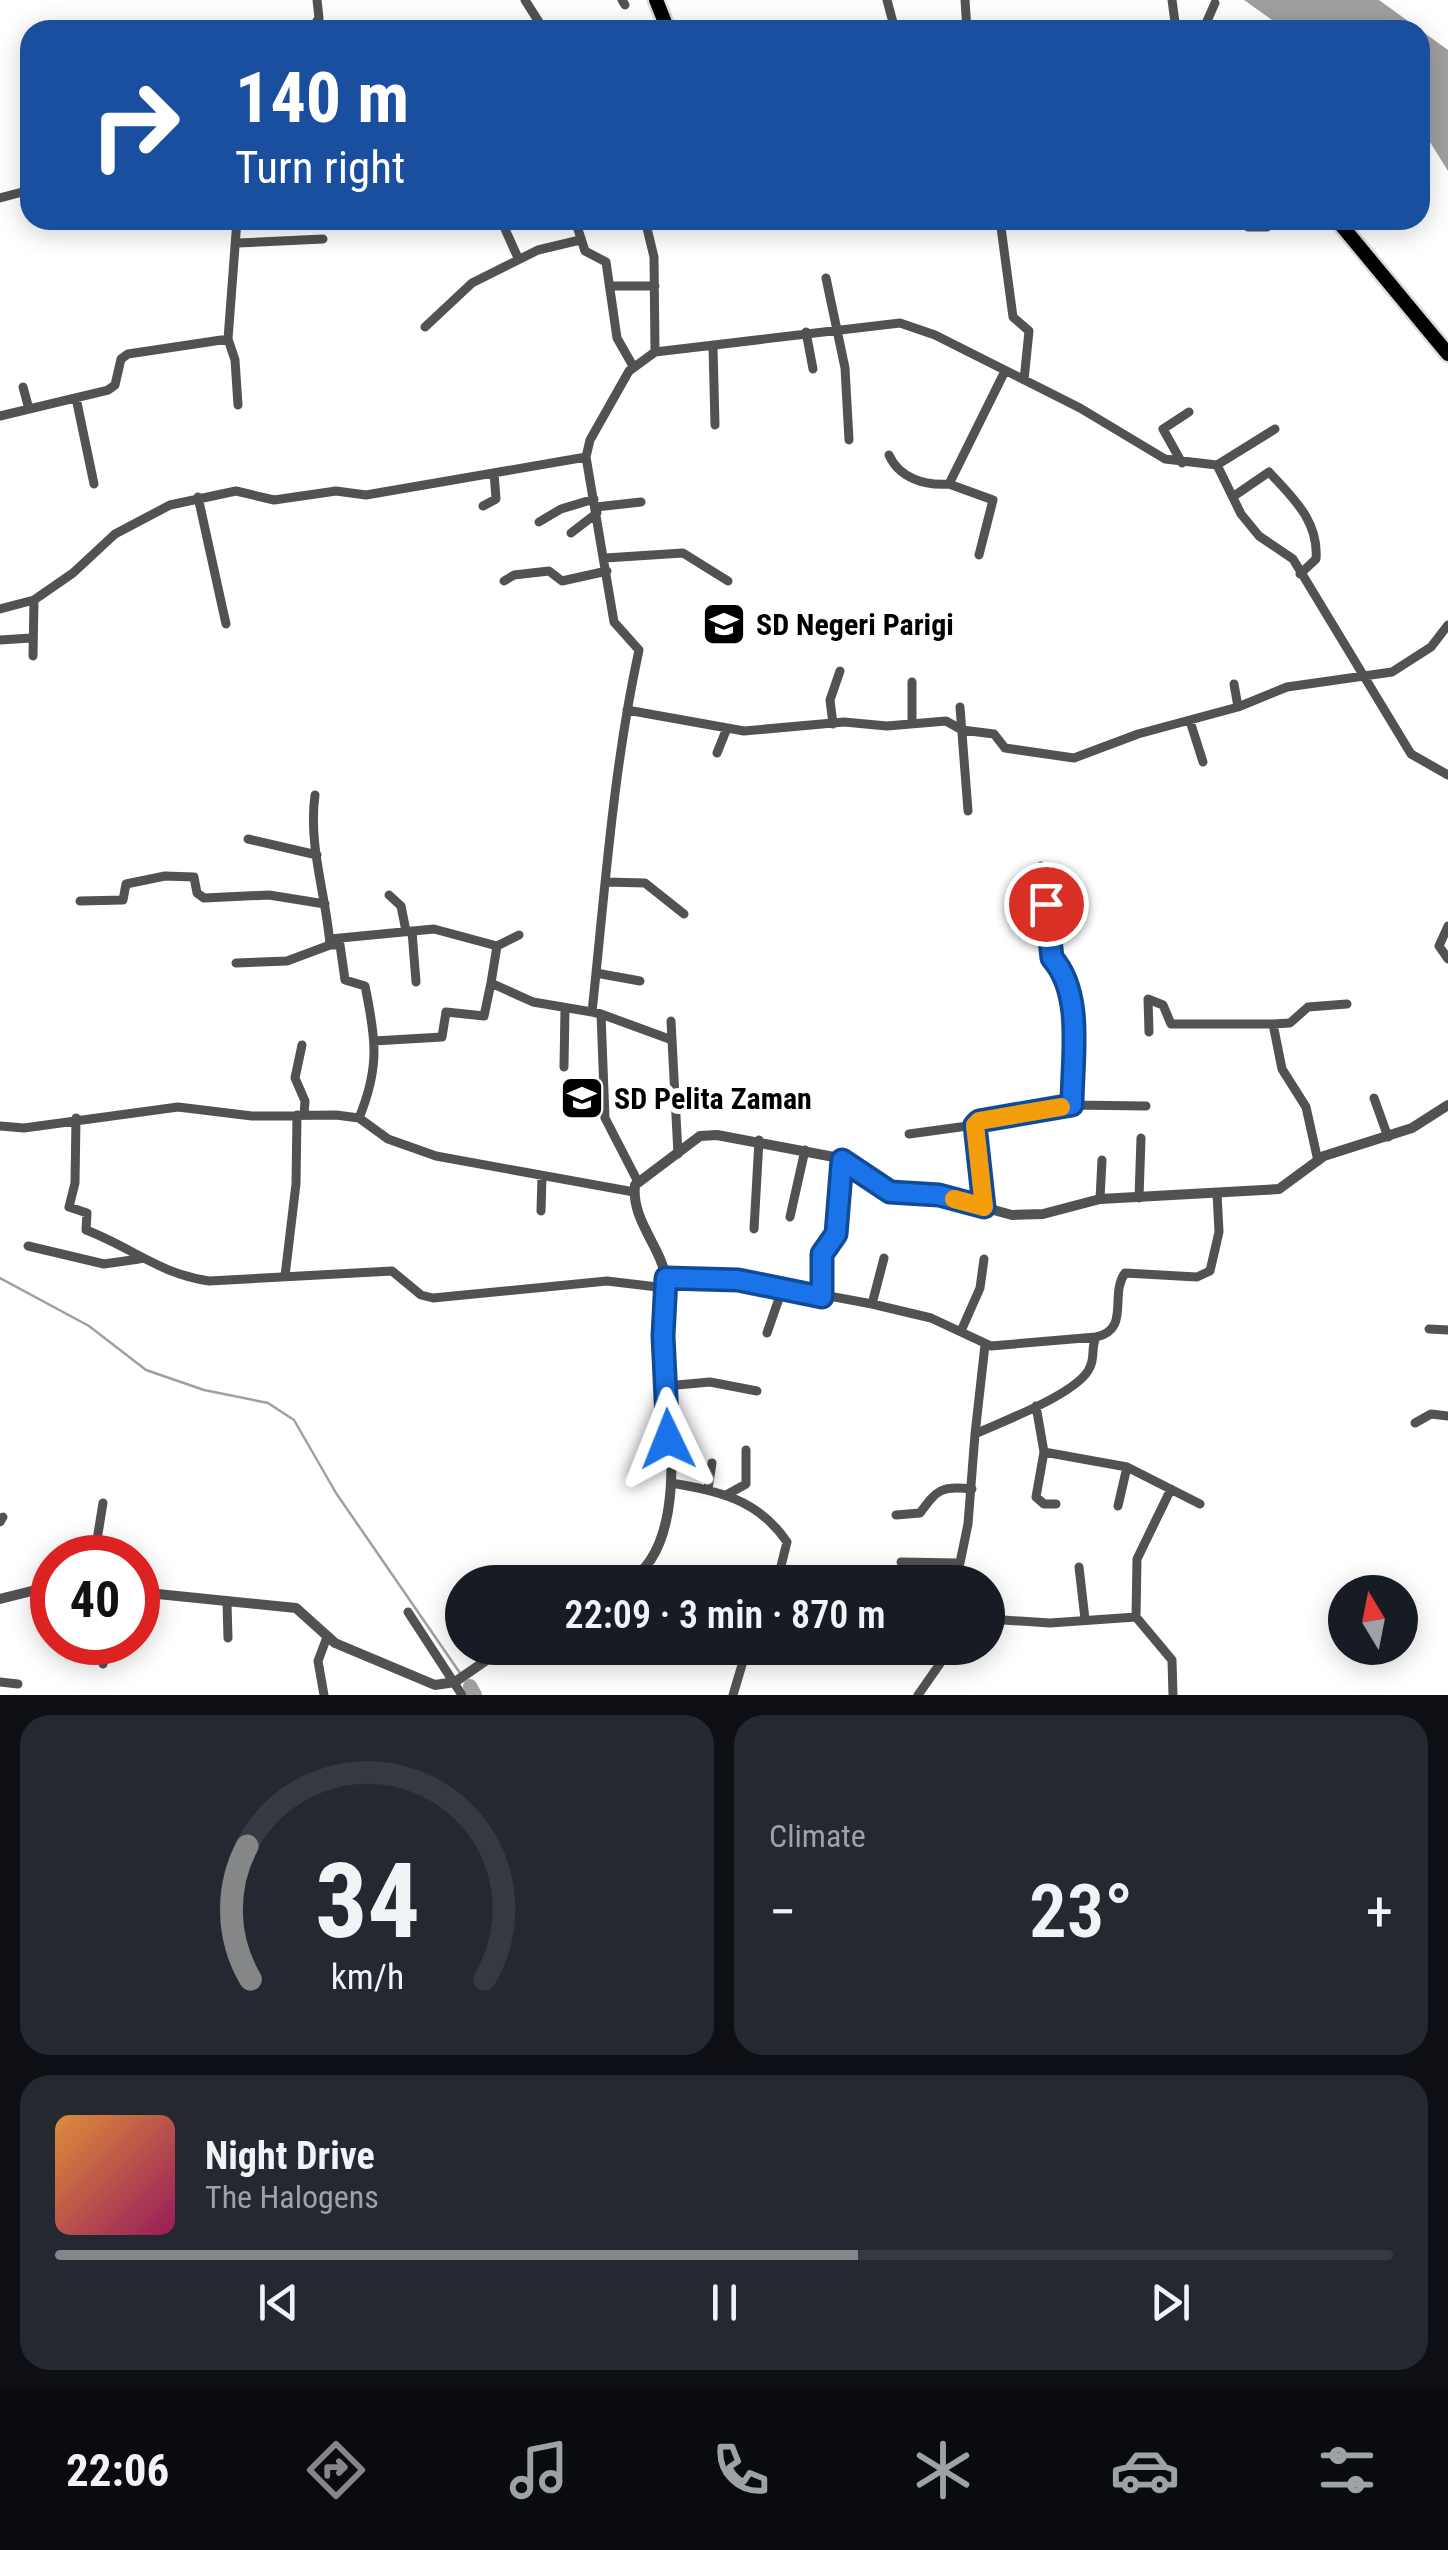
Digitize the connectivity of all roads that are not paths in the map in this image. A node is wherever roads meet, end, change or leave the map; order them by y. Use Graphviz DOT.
graph roads {
  1 [pos="1216,3"];
  2 [pos="1208,20"];
  3 [pos="237,230"];
  4 [pos="505,230"];
  5 [pos="578,230"];
  6 [pos="648,230"];
  7 [pos="1001,230"];
  8 [pos="1344,230"];
  9 [pos="323,238"];
  10 [pos="580,240"];
  11 [pos="238,243"];
  12 [pos="518,258"];
  13 [pos="826,278"];
  14 [pos="610,286"];
  15 [pos="655,286"];
  16 [pos="425,327"];
  17 [pos="837,328"];
  18 [pos="806,332"];
  19 [pos="228,339"];
  20 [pos="713,347"];
  21 [pos="655,352"];
  22 [pos="1448,354"];
  23 [pos="633,366"];
  24 [pos="813,369"];
  25 [pos="1004,371"];
  26 [pos="1024,380"];
  27 [pos="23,387"];
  28 [pos="76,398"];
  29 [pos="238,406"];
  30 [pos="29,409"];
  31 [pos="1189,412"];
  32 [pos="0,416"];
  33 [pos="715,425"];
  34 [pos="1276,429"];
  35 [pos="849,440"];
  36 [pos="889,455"];
  37 [pos="586,457"];
  38 [pos="1182,463"];
  39 [pos="1217,465"];
  40 [pos="494,473"];
  41 [pos="94,484"];
  42 [pos="949,484"];
  43 [pos="1234,496"];
  44 [pos="198,497"];
  45 [pos="641,502"];
  46 [pos="483,506"];
  47 [pos="596,506"];
  48 [pos="539,522"];
  49 [pos="571,533"];
  50 [pos="979,554"];
  51 [pos="605,558"];
  52 [pos="607,571"];
  53 [pos="1300,574"];
  54 [pos="504,581"];
  55 [pos="728,581"];
  56 [pos="34,600"];
  57 [pos="0,609"];
  58 [pos="226,624"];
  59 [pos="1448,625"];
  60 [pos="31,638"];
  61 [pos="0,640"];
  62 [pos="33,656"];
  63 [pos="840,671"];
  64 [pos="1368,677"];
  65 [pos="912,682"];
  66 [pos="1234,684"];
  67 [pos="1238,707"];
  68 [pos="960,708"];
  69 [pos="627,710"];
  70 [pos="1190,721"];
  71 [pos="832,724"];
  72 [pos="912,724"];
  73 [pos="726,728"];
  74 [pos="962,730"];
  75 [pos="717,754"];
  76 [pos="1204,762"];
  77 [pos="1448,774"];
  78 [pos="315,795"];
  79 [pos="968,811"];
  80 [pos="248,839"];
  81 [pos="317,855"];
  82 [pos="1041,866"];
  83 [pos="606,882"];
  84 [pos="388,894"];
  85 [pos="80,902"];
  86 [pos="325,904"];
  87 [pos="684,914"];
  88 [pos="1448,926"];
  89 [pos="409,931"];
  90 [pos="519,935"];
  91 [pos="330,942"];
  92 [pos="498,946"];
  93 [pos="1448,959"];
  94 [pos="236,963"];
  95 [pos="596,973"];
  96 [pos="640,981"];
  97 [pos="416,982"];
  98 [pos="491,983"];
  99 [pos="1348,1004"];
  100 [pos="565,1008"];
  101 [pos="596,1013"];
  102 [pos="671,1021"];
  103 [pos="1273,1024"];
  104 [pos="1150,1032"];
  105 [pos="672,1040"];
  106 [pos="374,1041"];
  107 [pos="302,1045"];
  108 [pos="564,1067"];
  109 [pos="1374,1098"];
  110 [pos="1448,1104"];
  111 [pos="1072,1105"];
  112 [pos="1146,1106"];
  113 [pos="300,1115"];
  114 [pos="76,1118"];
  115 [pos="359,1118"];
  116 [pos="975,1125"];
  117 [pos="0,1126"];
  118 [pos="909,1134"];
  119 [pos="1142,1138"];
  120 [pos="1388,1138"];
  121 [pos="758,1140"];
  122 [pos="805,1150"];
  123 [pos="678,1154"];
  124 [pos="842,1160"];
  125 [pos="1102,1160"];
  126 [pos="1318,1161"];
  127 [pos="542,1176"];
  128 [pos="637,1180"];
  129 [pos="634,1192"];
  130 [pos="1217,1193"];
  131 [pos="1139,1198"];
  132 [pos="1100,1199"];
  133 [pos="984,1207"];
  134 [pos="541,1211"];
  135 [pos="790,1217"];
  136 [pos="754,1229"];
  137 [pos="28,1246"];
  138 [pos="884,1258"];
  139 [pos="139,1259"];
  140 [pos="984,1259"];
  141 [pos="286,1276"];
  142 [pos="666,1283"];
  143 [pos="783,1287"];
  144 [pos="822,1297"];
  145 [pos="872,1304"];
  146 [pos="1429,1329"];
  147 [pos="1448,1330"];
  148 [pos="961,1331"];
  149 [pos="767,1333"];
  150 [pos="1096,1337"];
  151 [pos="985,1345"];
  152 [pos="666,1386"];
  153 [pos="758,1390"];
  154 [pos="1036,1406"];
  155 [pos="1448,1416"];
  156 [pos="1415,1422"];
  157 [pos="975,1434"];
  158 [pos="746,1450"];
  159 [pos="1044,1452"];
  160 [pos="712,1463"];
  161 [pos="1127,1466"];
  162 [pos="670,1484"];
  163 [pos="708,1489"];
  164 [pos="972,1489"];
  165 [pos="1171,1489"];
  166 [pos="728,1494"];
  167 [pos="103,1503"];
  168 [pos="1056,1504"];
  169 [pos="1200,1504"];
  170 [pos="1118,1506"];
  171 [pos="896,1515"];
  172 [pos="98,1535"];
  173 [pos="900,1562"];
  174 [pos="957,1564"];
  175 [pos="646,1565"];
  176 [pos="781,1565"];
  177 [pos="1079,1568"];
  178 [pos="30,1592"];
  179 [pos="160,1595"];
  180 [pos="0,1599"];
  181 [pos="226,1603"];
  182 [pos="408,1612"];
  183 [pos="1136,1617"];
  184 [pos="1085,1619"];
  185 [pos="1005,1620"];
  186 [pos="327,1637"];
  187 [pos="228,1638"];
  188 [pos="480,1665"];
  189 [pos="743,1665"];
  190 [pos="939,1665"];
  191 [pos="0,1682"];
  192 [pos="455,1682"];
  193 [pos="18,1684"];
  194 [pos="324,1695"];
  195 [pos="462,1695"];
  196 [pos="733,1695"];
  197 [pos="918,1695"];
  198 [pos="1173,1695"];
  1 -- 2 [label="street"];
  3 -- 11 [label="street"];
  4 -- 12 [label="street"];
  5 -- 10 [label="street"];
  6 -- 15 [label="street"];
  7 -- 26 [label="street"];
  8 -- 22 [label="main road"];
  9 -- 11 [label="street"];
  10 -- 12 [label="street"];
  10 -- 14 [label="street"];
  11 -- 19 [label="street"];
  12 -- 16 [label="street"];
  13 -- 17 [label="street"];
  14 -- 15 [label="street"];
  14 -- 23 [label="street"];
  15 -- 21 [label="street"];
  17 -- 18 [label="street"];
  17 -- 25 [label="street"];
  17 -- 35 [label="street"];
  18 -- 20 [label="street"];
  18 -- 24 [label="street"];
  19 -- 28 [label="street"];
  19 -- 29 [label="street"];
  20 -- 21 [label="street"];
  20 -- 33 [label="street"];
  21 -- 23 [label="street"];
  23 -- 37 [label="street"];
  25 -- 26 [label="street"];
  25 -- 42 [label="street"];
  26 -- 38 [label="street"];
  27 -- 30 [label="street"];
  28 -- 30 [label="street"];
  28 -- 41 [label="street"];
  30 -- 32 [label="street"];
  31 -- 38 [label="street"];
  34 -- 39 [label="street"];
  36 -- 42 [label="street"];
  37 -- 40 [label="street"];
  37 -- 47 [label="street"];
  38 -- 39 [label="street"];
  39 -- 43 [label="street"];
  40 -- 44 [label="street"];
  40 -- 46 [label="street"];
  42 -- 50 [label="street"];
  43 -- 53 [label="street"];
  43 -- 53 [label="street"];
  44 -- 56 [label="street"];
  44 -- 58 [label="street"];
  45 -- 47 [label="street"];
  47 -- 48 [label="street"];
  47 -- 49 [label="street"];
  47 -- 51 [label="street"];
  51 -- 52 [label="street"];
  51 -- 55 [label="street"];
  52 -- 54 [label="street"];
  52 -- 69 [label="street"];
  53 -- 64 [label="street"];
  56 -- 57 [label="street"];
  56 -- 60 [label="street"];
  59 -- 64 [label="street"];
  60 -- 61 [label="street"];
  60 -- 62 [label="street"];
  63 -- 71 [label="street"];
  64 -- 67 [label="street"];
  64 -- 77 [label="street"];
  65 -- 72 [label="street"];
  66 -- 67 [label="street"];
  67 -- 70 [label="street"];
  68 -- 74 [label="street"];
  69 -- 73 [label="street"];
  69 -- 83 [label="street"];
  70 -- 74 [label="street"];
  70 -- 76 [label="street"];
  71 -- 72 [label="street"];
  71 -- 73 [label="street"];
  72 -- 74 [label="street"];
  73 -- 75 [label="street"];
  74 -- 79 [label="street"];
  78 -- 81 [label="street"];
  80 -- 81 [label="street"];
  81 -- 86 [label="street"];
  82 -- 111 [label="street"];
  83 -- 87 [label="street"];
  83 -- 95 [label="street"];
  84 -- 89 [label="street"];
  85 -- 86 [label="street"];
  86 -- 91 [label="street"];
  88 -- 93 [label="street"];
  89 -- 91 [label="street"];
  89 -- 92 [label="street"];
  89 -- 97 [label="street"];
  90 -- 92 [label="street"];
  91 -- 94 [label="street"];
  91 -- 106 [label="street"];
  92 -- 98 [label="street"];
  95 -- 96 [label="street"];
  95 -- 101 [label="street"];
  98 -- 100 [label="street"];
  98 -- 106 [label="street"];
  99 -- 103 [label="street"];
  100 -- 101 [label="street"];
  100 -- 108 [label="street"];
  101 -- 105 [label="street"];
  101 -- 128 [label="street"];
  102 -- 105 [label="street"];
  103 -- 104 [label="street"];
  103 -- 126 [label="street"];
  105 -- 123 [label="street"];
  106 -- 115 [label="street"];
  107 -- 113 [label="street"];
  109 -- 120 [label="street"];
  110 -- 120 [label="street"];
  111 -- 112 [label="street"];
  111 -- 116 [label="street"];
  113 -- 114 [label="street"];
  113 -- 115 [label="street"];
  113 -- 141 [label="street"];
  114 -- 117 [label="street"];
  114 -- 139 [label="street"];
  115 -- 127 [label="street"];
  116 -- 118 [label="street"];
  116 -- 133 [label="street"];
  119 -- 131 [label="street"];
  120 -- 126 [label="street"];
  121 -- 122 [label="street"];
  121 -- 123 [label="street"];
  121 -- 136 [label="street"];
  122 -- 124 [label="street"];
  122 -- 135 [label="street"];
  123 -- 128 [label="street"];
  124 -- 133 [label="street"];
  124 -- 144 [label="street"];
  125 -- 132 [label="street"];
  126 -- 130 [label="street"];
  127 -- 129 [label="street"];
  127 -- 134 [label="street"];
  128 -- 129 [label="street"];
  129 -- 142 [label="street"];
  130 -- 131 [label="street"];
  130 -- 150 [label="street"];
  131 -- 132 [label="street"];
  132 -- 133 [label="street"];
  137 -- 139 [label="street"];
  138 -- 145 [label="street"];
  139 -- 141 [label="street"];
  140 -- 148 [label="street"];
  141 -- 142 [label="street"];
  142 -- 143 [label="street"];
  142 -- 152 [label="street"];
  143 -- 144 [label="street"];
  143 -- 149 [label="street"];
  144 -- 145 [label="street"];
  145 -- 148 [label="street"];
  146 -- 147 [label="street"];
  148 -- 151 [label="street"];
  150 -- 151 [label="street"];
  150 -- 154 [label="street"];
  151 -- 157 [label="street"];
  152 -- 153 [label="street"];
  152 -- 162 [label="street"];
  154 -- 157 [label="street"];
  154 -- 159 [label="street"];
  155 -- 156 [label="street"];
  157 -- 164 [label="street"];
  158 -- 166 [label="street"];
  159 -- 161 [label="street"];
  159 -- 168 [label="street"];
  160 -- 163 [label="street"];
  161 -- 165 [label="street"];
  161 -- 170 [label="street"];
  162 -- 163 [label="street"];
  162 -- 175 [label="street"];
  163 -- 166 [label="street"];
  164 -- 171 [label="street"];
  164 -- 174 [label="street"];
  165 -- 169 [label="street"];
  165 -- 183 [label="street"];
  166 -- 176 [label="street"];
  167 -- 172 [label="street"];
  173 -- 174 [label="street"];
  177 -- 184 [label="street"];
  178 -- 180 [label="street"];
  179 -- 181 [label="street"];
  181 -- 186 [label="street"];
  181 -- 187 [label="street"];
  182 -- 192 [label="street"];
  183 -- 184 [label="street"];
  183 -- 198 [label="street"];
  184 -- 185 [label="street"];
  186 -- 192 [label="street"];
  186 -- 194 [label="street"];
  188 -- 192 [label="street"];
  189 -- 196 [label="street"];
  190 -- 197 [label="street"];
  191 -- 193 [label="street"];
  192 -- 195 [label="street"];
}
